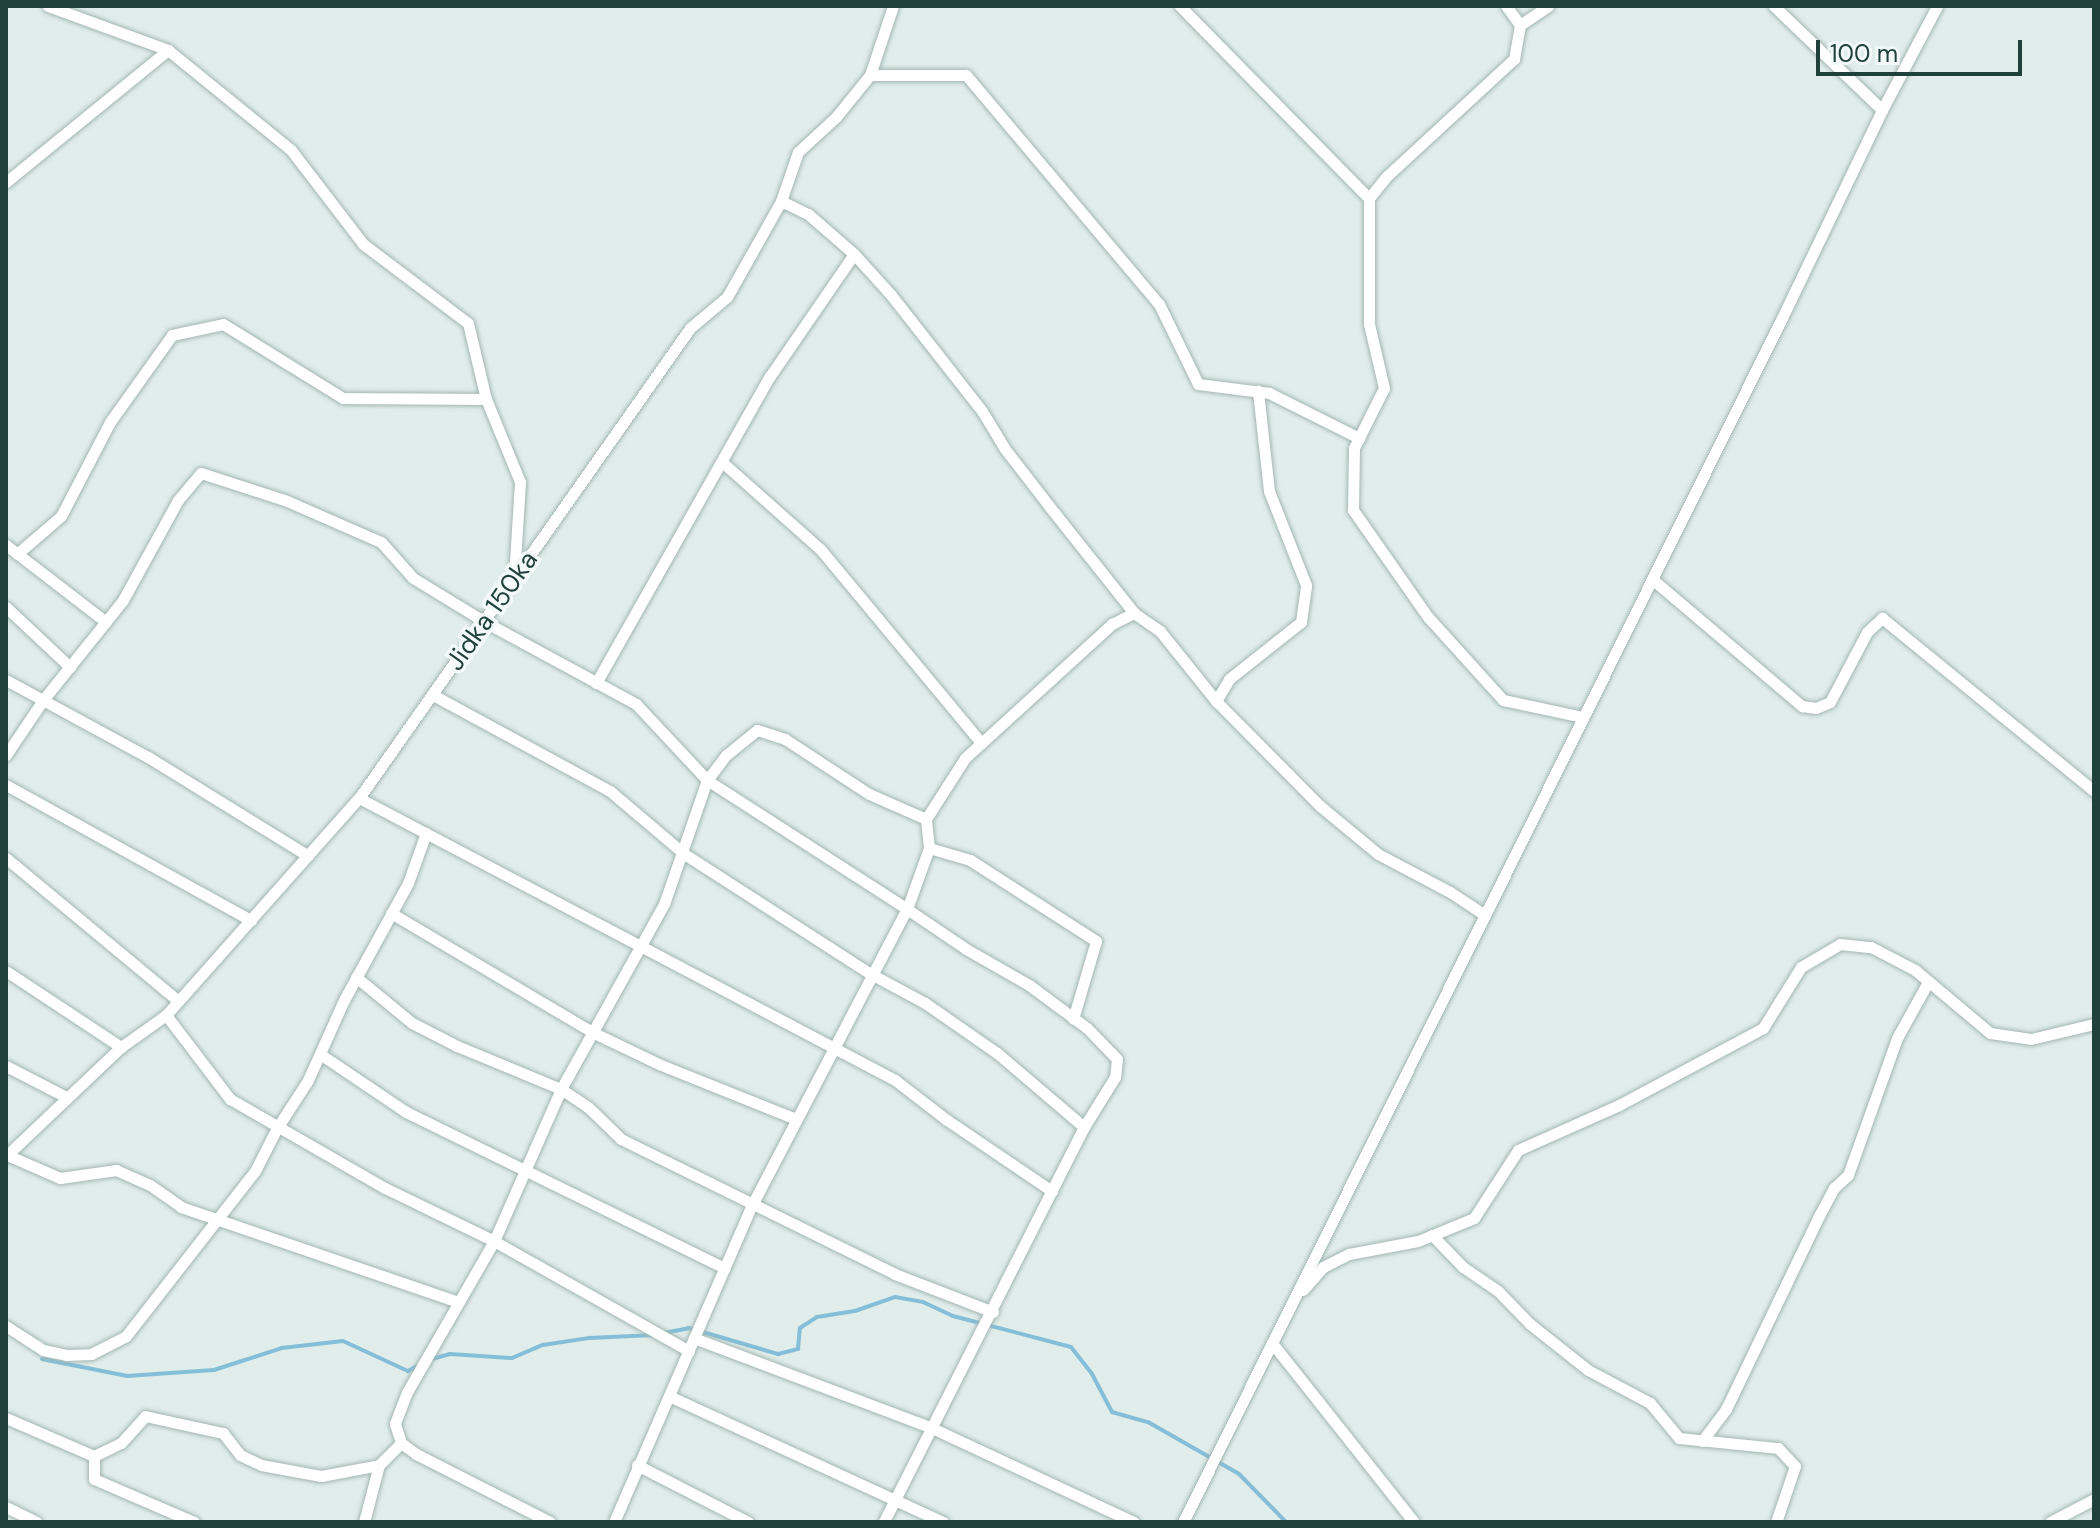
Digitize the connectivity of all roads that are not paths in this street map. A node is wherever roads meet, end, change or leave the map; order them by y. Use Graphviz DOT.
graph roads {
  1 [pos="48,6"];
  2 [pos="893,6"];
  3 [pos="1180,6"];
  4 [pos="1506,6"];
  5 [pos="1526,6"];
  6 [pos="1548,6"];
  7 [pos="1774,6"];
  8 [pos="1937,6"];
  9 [pos="1520,25"];
  10 [pos="168,50"];
  11 [pos="870,75"];
  12 [pos="1882,110"];
  13 [pos="6,182"];
  14 [pos="1369,198"];
  15 [pos="781,201"];
  16 [pos="854,254"];
  17 [pos="1258,391"];
  18 [pos="486,399"];
  19 [pos="1359,438"];
  20 [pos="722,462"];
  21 [pos="6,545"];
  22 [pos="17,554"];
  23 [pos="1652,579"];
  24 [pos="514,580"];
  25 [pos="6,607"];
  26 [pos="1134,613"];
  27 [pos="106,622"];
  28 [pos="485,622"];
  29 [pos="70,667"];
  30 [pos="6,680"];
  31 [pos="596,683"];
  32 [pos="433,695"];
  33 [pos="43,700"];
  34 [pos="1216,701"];
  35 [pos="1583,717"];
  36 [pos="981,743"];
  37 [pos="6,755"];
  38 [pos="707,780"];
  39 [pos="6,785"];
  40 [pos="2094,791"];
  41 [pos="359,798"];
  42 [pos="926,819"];
  43 [pos="426,833"];
  44 [pos="929,848"];
  45 [pos="683,853"];
  46 [pos="308,856"];
  47 [pos="6,858"];
  48 [pos="907,909"];
  49 [pos="391,913"];
  50 [pos="1485,915"];
  51 [pos="251,920"];
  52 [pos="642,946"];
  53 [pos="6,971"];
  54 [pos="871,974"];
  55 [pos="356,977"];
  56 [pos="1928,982"];
  57 [pos="178,1001"];
  58 [pos="166,1015"];
  59 [pos="1073,1019"];
  60 [pos="2094,1024"];
  61 [pos="592,1032"];
  62 [pos="121,1047"];
  63 [pos="832,1049"];
  64 [pos="320,1054"];
  65 [pos="6,1066"];
  66 [pos="561,1089"];
  67 [pos="66,1097"];
  68 [pos="796,1119"];
  69 [pos="1084,1127"];
  70 [pos="277,1128"];
  71 [pos="6,1155"];
  72 [pos="524,1169"];
  73 [pos="1052,1191"];
  74 [pos="752,1205"];
  75 [pos="221,1217"];
  76 [pos="1432,1235"];
  77 [pos="494,1241"];
  78 [pos="725,1268"];
  79 [pos="1294,1299"];
  80 [pos="458,1302"];
  81 [pos="993,1312"];
  82 [pos="6,1326"];
  83 [pos="694,1338"];
  84 [pos="1272,1343"];
  85 [pos="689,1351"];
  86 [pos="669,1396"];
  87 [pos="6,1418"];
  88 [pos="932,1428"];
  89 [pos="1702,1441"];
  90 [pos="401,1443"];
  91 [pos="94,1456"];
  92 [pos="379,1465"];
  93 [pos="637,1465"];
  94 [pos="2094,1499"];
  95 [pos="895,1500"];
  96 [pos="6,1507"];
  97 [pos="37,1522"];
  98 [pos="194,1522"];
  99 [pos="364,1522"];
  100 [pos="550,1522"];
  101 [pos="614,1522"];
  102 [pos="748,1522"];
  103 [pos="884,1522"];
  104 [pos="943,1522"];
  105 [pos="1134,1522"];
  106 [pos="1183,1522"];
  107 [pos="1414,1522"];
  108 [pos="1776,1522"];
  109 [pos="2050,1522"];
  1 -- 10 [label="street"];
  2 -- 11 [label="street, Jidka 150ka"];
  3 -- 14 [label="street"];
  4 -- 9 [label="street"];
  5 -- 9 [label="street"];
  6 -- 9 [label="street"];
  7 -- 12 [label="street"];
  8 -- 12 [label="street"];
  9 -- 14 [label="street"];
  10 -- 13 [label="street"];
  10 -- 18 [label="street"];
  11 -- 15 [label="street, Jidka 150ka"];
  11 -- 17 [label="street"];
  12 -- 23 [label="street"];
  14 -- 19 [label="street"];
  15 -- 16 [label="street"];
  15 -- 24 [label="street, Jidka 150ka"];
  16 -- 20 [label="street"];
  16 -- 26 [label="street"];
  17 -- 19 [label="street"];
  17 -- 34 [label="street"];
  18 -- 22 [label="street"];
  18 -- 24 [label="street"];
  19 -- 35 [label="street"];
  20 -- 31 [label="street"];
  20 -- 36 [label="street"];
  21 -- 22 [label="street"];
  22 -- 27 [label="street"];
  23 -- 35 [label="street"];
  23 -- 40 [label="street"];
  24 -- 28 [label="street, Jidka 150ka"];
  25 -- 29 [label="street"];
  26 -- 34 [label="street"];
  26 -- 36 [label="street"];
  27 -- 28 [label="street"];
  27 -- 29 [label="street"];
  28 -- 31 [label="street"];
  28 -- 32 [label="street, Jidka 150ka"];
  29 -- 33 [label="street"];
  30 -- 33 [label="street"];
  31 -- 38 [label="street"];
  32 -- 41 [label="street, Jidka 150ka"];
  32 -- 45 [label="street"];
  33 -- 37 [label="street"];
  33 -- 46 [label="street"];
  34 -- 50 [label="street"];
  35 -- 50 [label="street"];
  36 -- 42 [label="street"];
  38 -- 42 [label="street"];
  38 -- 45 [label="street"];
  38 -- 48 [label="street"];
  39 -- 51 [label="street"];
  41 -- 43 [label="street"];
  41 -- 46 [label="street, Jidka 150ka"];
  42 -- 44 [label="street"];
  43 -- 49 [label="street"];
  43 -- 52 [label="street"];
  44 -- 48 [label="street"];
  44 -- 59 [label="street"];
  45 -- 52 [label="street"];
  45 -- 54 [label="street"];
  46 -- 51 [label="street, Jidka 150ka"];
  47 -- 57 [label="street"];
  48 -- 54 [label="street"];
  48 -- 59 [label="street"];
  49 -- 55 [label="street"];
  49 -- 61 [label="street"];
  50 -- 79 [label="street"];
  51 -- 57 [label="street, Jidka 150ka"];
  52 -- 61 [label="street"];
  52 -- 63 [label="street"];
  53 -- 62 [label="street"];
  54 -- 63 [label="street"];
  54 -- 69 [label="street"];
  55 -- 64 [label="street"];
  55 -- 66 [label="street"];
  56 -- 60 [label="street"];
  56 -- 76 [label="street"];
  56 -- 89 [label="street"];
  57 -- 58 [label="street, Jidka 150ka"];
  58 -- 62 [label="street, Jidka 150ka"];
  58 -- 70 [label="street"];
  59 -- 69 [label="street"];
  61 -- 66 [label="street"];
  61 -- 68 [label="street"];
  62 -- 67 [label="street, Jidka 150ka"];
  63 -- 68 [label="street"];
  63 -- 73 [label="street"];
  64 -- 70 [label="street"];
  64 -- 72 [label="street"];
  65 -- 67 [label="street"];
  66 -- 72 [label="street"];
  66 -- 74 [label="street"];
  67 -- 71 [label="street, Jidka 150ka"];
  68 -- 74 [label="street"];
  69 -- 73 [label="street"];
  70 -- 75 [label="street"];
  70 -- 77 [label="street"];
  71 -- 75 [label="street"];
  72 -- 77 [label="street"];
  72 -- 78 [label="street"];
  73 -- 81 [label="street"];
  74 -- 78 [label="street"];
  74 -- 81 [label="street"];
  75 -- 80 [label="street"];
  75 -- 82 [label="street"];
  76 -- 79 [label="street"];
  76 -- 89 [label="street"];
  77 -- 80 [label="street"];
  77 -- 85 [label="street"];
  78 -- 83 [label="street"];
  79 -- 84 [label="street"];
  80 -- 90 [label="street"];
  81 -- 88 [label="street"];
  83 -- 85 [label="street"];
  83 -- 88 [label="street"];
  84 -- 106 [label="street"];
  84 -- 107 [label="street"];
  85 -- 86 [label="street"];
  86 -- 93 [label="street"];
  86 -- 95 [label="street"];
  87 -- 91 [label="street"];
  88 -- 95 [label="street"];
  88 -- 105 [label="street"];
  89 -- 108 [label="street"];
  90 -- 92 [label="street"];
  90 -- 100 [label="street"];
  91 -- 92 [label="street"];
  91 -- 98 [label="street"];
  92 -- 99 [label="street"];
  93 -- 101 [label="street"];
  93 -- 102 [label="street"];
  94 -- 109 [label="street"];
  95 -- 103 [label="street"];
  95 -- 104 [label="street"];
  96 -- 97 [label="street"];
}
